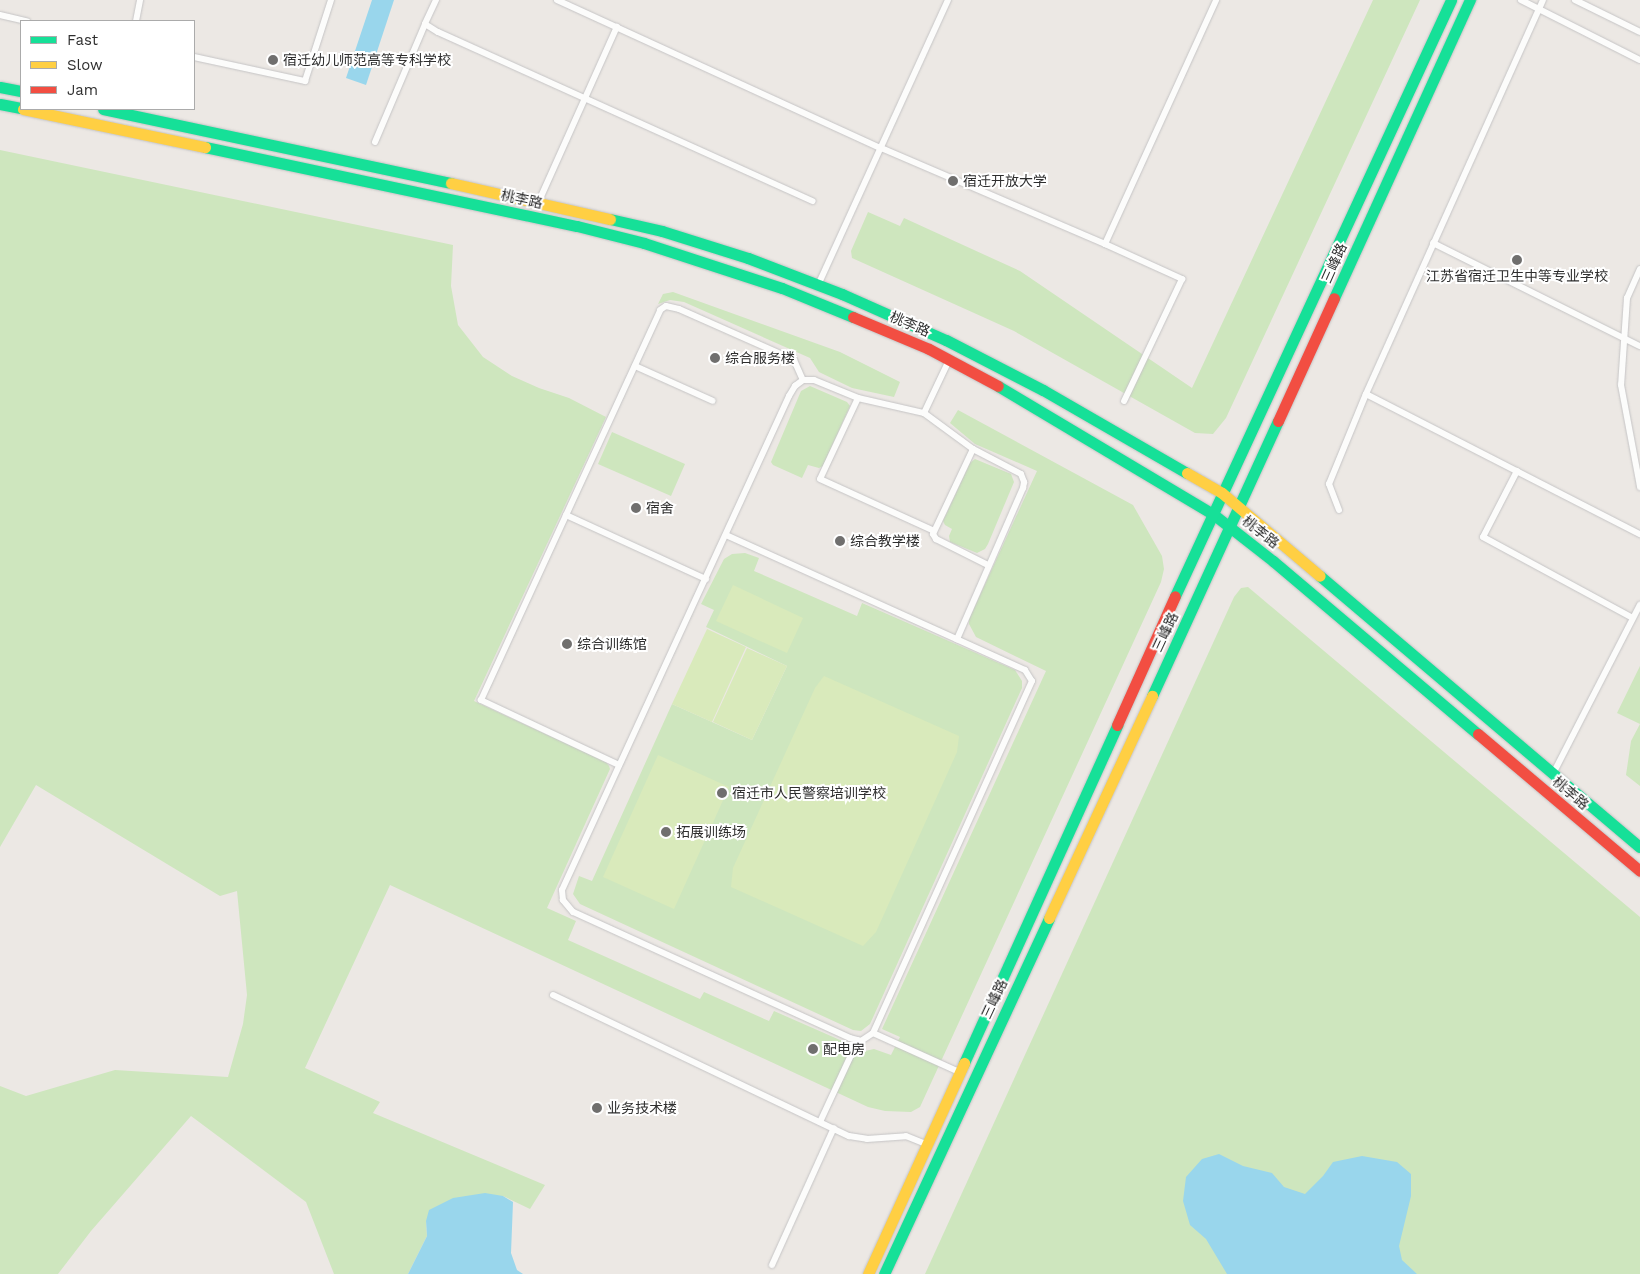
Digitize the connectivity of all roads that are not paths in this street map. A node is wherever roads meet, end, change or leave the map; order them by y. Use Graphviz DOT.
graph roads {
  1 [pos="140,0"];
  2 [pos="331,0"];
  3 [pos="436,0"];
  4 [pos="557,0"];
  5 [pos="948,0"];
  6 [pos="1216,0"];
  7 [pos="1451,0"];
  8 [pos="1470,0"];
  9 [pos="1521,0"];
  10 [pos="1543,0"];
  11 [pos="1575,0"];
  12 [pos="1539,9"];
  13 [pos="0,16"];
  14 [pos="22,20"];
  15 [pos="136,20"];
  16 [pos="425,24"];
  17 [pos="617,27"];
  18 [pos="1640,32"];
  19 [pos="195,57"];
  20 [pos="1640,60"];
  21 [pos="0,86"];
  22 [pos="20,91"];
  23 [pos="585,98"];
  24 [pos="0,104"];
  25 [pos="20,109"];
  26 [pos="27,110"];
  27 [pos="109,110"];
  28 [pos="375,142"];
  29 [pos="881,148"];
  30 [pos="813,201"];
  31 [pos="539,202"];
  32 [pos="1105,244"];
  33 [pos="1434,244"];
  34 [pos="1640,268"];
  35 [pos="819,285"];
  36 [pos="812,300"];
  37 [pos="1624,338"];
  38 [pos="956,345"];
  39 [pos="1640,346"];
  40 [pos="949,360"];
  41 [pos="635,366"];
  42 [pos="803,380"];
  43 [pos="1366,394"];
  44 [pos="858,398"];
  45 [pos="713,401"];
  46 [pos="1124,401"];
  47 [pos="924,413"];
  48 [pos="973,450"];
  49 [pos="1517,471"];
  50 [pos="1640,487"];
  51 [pos="1222,493"];
  52 [pos="1239,507"];
  53 [pos="1339,510"];
  54 [pos="1213,514"];
  55 [pos="566,515"];
  56 [pos="1230,527"];
  57 [pos="934,532"];
  58 [pos="1640,534"];
  59 [pos="726,535"];
  60 [pos="988,565"];
  61 [pos="706,580"];
  62 [pos="1640,606"];
  63 [pos="1634,618"];
  64 [pos="957,639"];
  65 [pos="620,764"];
  66 [pos="1554,774"];
  67 [pos="1640,847"];
  68 [pos="1640,871"];
  69 [pos="553,995"];
  70 [pos="873,1034"];
  71 [pos="858,1040"];
  72 [pos="960,1072"];
  73 [pos="820,1122"];
  74 [pos="834,1128"];
  75 [pos="927,1144"];
  76 [pos="941,1150"];
  77 [pos="772,1265"];
  78 [pos="868,1274"];
  79 [pos="884,1274"];
  1 -- 15 [label="lane"];
  2 -- 19 [label="lane"];
  3 -- 16 [label="lane"];
  4 -- 17 [label="lane"];
  5 -- 29 [label="lane"];
  6 -- 32 [label="lane"];
  7 -- 51 [label="main road, 三峰路"];
  8 -- 52 [label="main road, 三峰路"];
  9 -- 12 [label="lane"];
  10 -- 12 [label="lane"];
  11 -- 18 [label="lane"];
  12 -- 20 [label="lane"];
  12 -- 33 [label="lane"];
  13 -- 14 [label="lane"];
  16 -- 23 [label="lane"];
  16 -- 28 [label="lane"];
  17 -- 23 [label="lane"];
  17 -- 29 [label="lane"];
  21 -- 22 [label="main road"];
  23 -- 30 [label="lane"];
  23 -- 31 [label="lane"];
  24 -- 25 [label="main road, 桃李路"];
  26 -- 36 [label="main road, 桃李路"];
  27 -- 31 [label="main road, 桃李路"];
  29 -- 32 [label="lane"];
  29 -- 35 [label="lane"];
  31 -- 35 [label="main road, 桃李路"];
  32 -- 46 [label="lane"];
  33 -- 37 [label="lane"];
  33 -- 43 [label="lane"];
  34 -- 37 [label="lane"];
  35 -- 36 [label="lane"];
  35 -- 38 [label="main road, 桃李路"];
  36 -- 40 [label="main road, 桃李路"];
  37 -- 39 [label="lane"];
  37 -- 50 [label="lane"];
  38 -- 40 [label="lane"];
  38 -- 51 [label="main road, 桃李路"];
  40 -- 47 [label="lane"];
  40 -- 54 [label="main road, 桃李路"];
  41 -- 42 [label="lane"];
  41 -- 45 [label="lane"];
  41 -- 55 [label="lane"];
  42 -- 44 [label="lane"];
  42 -- 59 [label="lane"];
  43 -- 49 [label="lane"];
  43 -- 53 [label="lane"];
  44 -- 47 [label="lane"];
  44 -- 57 [label="lane"];
  47 -- 48 [label="lane"];
  48 -- 57 [label="lane"];
  48 -- 60 [label="lane"];
  49 -- 58 [label="lane"];
  49 -- 63 [label="lane"];
  51 -- 52 [label="main road, 桃李路"];
  51 -- 54 [label="main road, 三峰路"];
  52 -- 56 [label="main road, 三峰路"];
  52 -- 66 [label="main road, 桃李路"];
  54 -- 56 [label="main road, 桃李路"];
  54 -- 72 [label="main road, 三峰路"];
  55 -- 61 [label="lane"];
  55 -- 65 [label="lane"];
  56 -- 68 [label="main road, 桃李路"];
  56 -- 76 [label="main road, 三峰路"];
  57 -- 60 [label="lane"];
  59 -- 61 [label="lane"];
  59 -- 64 [label="lane"];
  60 -- 64 [label="lane"];
  61 -- 65 [label="lane"];
  62 -- 63 [label="lane"];
  63 -- 66 [label="lane"];
  64 -- 70 [label="lane"];
  65 -- 71 [label="lane"];
  66 -- 67 [label="main road, 桃李路"];
  69 -- 73 [label="lane"];
  70 -- 71 [label="lane"];
  70 -- 72 [label="lane"];
  71 -- 73 [label="lane"];
  72 -- 75 [label="main road, 三峰路"];
  73 -- 74 [label="lane"];
  74 -- 75 [label="lane"];
  74 -- 77 [label="lane"];
  75 -- 76 [label="lane"];
  75 -- 78 [label="main road, 三峰路"];
  76 -- 79 [label="main road, 三峰路"];
}
